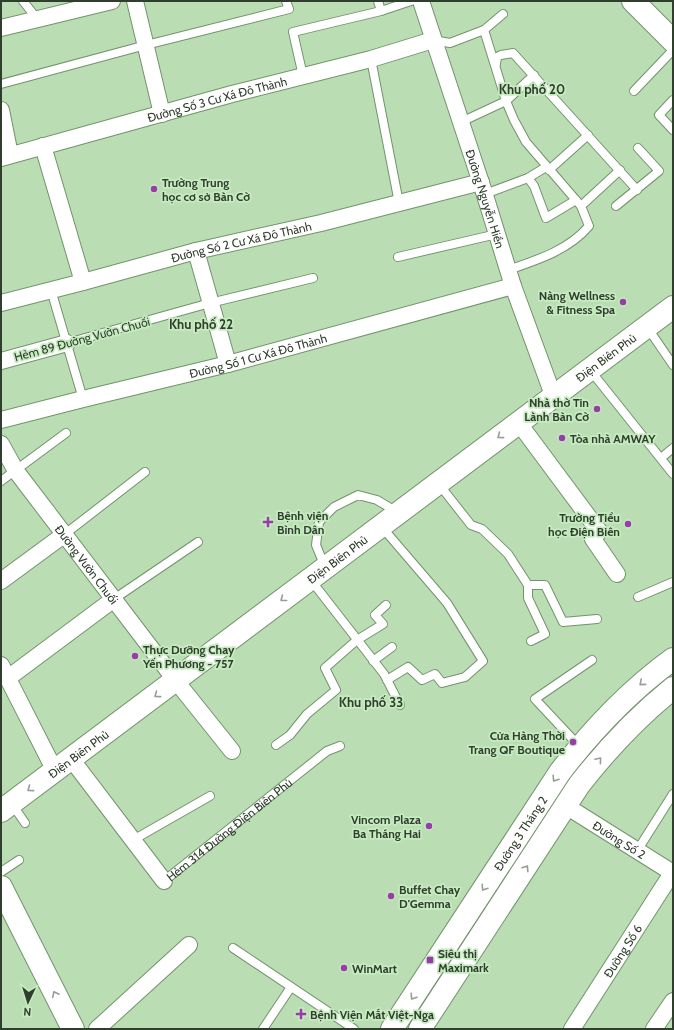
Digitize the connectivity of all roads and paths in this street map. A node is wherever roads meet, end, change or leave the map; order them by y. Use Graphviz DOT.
graph roads {
  1 [pos="23,1"];
  2 [pos="112,1"];
  3 [pos="135,1"];
  4 [pos="378,1"];
  5 [pos="412,1"];
  6 [pos="421,1"];
  7 [pos="633,1"];
  8 [pos="79,5"];
  9 [pos="288,5"];
  10 [pos="381,11"];
  11 [pos="503,14"];
  12 [pos="38,20"];
  13 [pos="1,28"];
  14 [pos="484,30"];
  15 [pos="433,40"];
  16 [pos="673,41"];
  17 [pos="146,45"];
  18 [pos="673,50"];
  19 [pos="371,59"];
  20 [pos="496,64"];
  21 [pos="534,75"];
  22 [pos="303,76"];
  23 [pos="1,84"];
  24 [pos="634,91"];
  25 [pos="673,100"];
  26 [pos="506,101"];
  27 [pos="1,110"];
  28 [pos="162,114"];
  29 [pos="461,122"];
  30 [pos="673,130"];
  31 [pos="588,135"];
  32 [pos="43,146"];
  33 [pos="638,148"];
  34 [pos="6,157"];
  35 [pos="548,169"];
  36 [pos="620,170"];
  37 [pos="528,178"];
  38 [pos="483,188"];
  39 [pos="637,190"];
  40 [pos="399,203"];
  41 [pos="579,203"];
  42 [pos="616,206"];
  43 [pos="497,234"];
  44 [pos="196,251"];
  45 [pos="398,257"];
  46 [pos="508,270"];
  47 [pos="313,278"];
  48 [pos="83,282"];
  49 [pos="514,286"];
  50 [pos="51,290"];
  51 [pos="1,303"];
  52 [pos="210,303"];
  53 [pos="673,307"];
  54 [pos="646,327"];
  55 [pos="67,343"];
  56 [pos="1,361"];
  57 [pos="228,364"];
  58 [pos="673,365"];
  59 [pos="589,369"];
  60 [pos="553,395"];
  61 [pos="83,399"];
  62 [pos="1,420"];
  63 [pos="518,422"];
  64 [pos="66,433"];
  65 [pos="1,444"];
  66 [pos="672,449"];
  67 [pos="661,458"];
  68 [pos="16,470"];
  69 [pos="144,472"];
  70 [pos="673,474"];
  71 [pos="1,481"];
  72 [pos="438,482"];
  73 [pos="389,519"];
  74 [pos="65,534"];
  75 [pos="198,542"];
  76 [pos="317,573"];
  77 [pos="617,574"];
  78 [pos="1,582"];
  79 [pos="673,582"];
  80 [pos="528,585"];
  81 [pos="638,597"];
  82 [pos="114,600"];
  83 [pos="386,605"];
  84 [pos="597,619"];
  85 [pos="357,640"];
  86 [pos="531,641"];
  87 [pos="392,647"];
  88 [pos="673,659"];
  89 [pos="373,660"];
  90 [pos="592,660"];
  91 [pos="5,671"];
  92 [pos="387,680"];
  93 [pos="176,681"];
  94 [pos="673,688"];
  95 [pos="400,706"];
  96 [pos="276,745"];
  97 [pos="340,746"];
  98 [pos="579,747"];
  99 [pos="232,751"];
  100 [pos="63,765"];
  101 [pos="673,794"];
  102 [pos="210,796"];
  103 [pos="566,806"];
  104 [pos="6,807"];
  105 [pos="25,823"];
  106 [pos="133,840"];
  107 [pos="637,851"];
  108 [pos="19,860"];
  109 [pos="1,872"];
  110 [pos="672,873"];
  111 [pos="164,881"];
  112 [pos="1,887"];
  113 [pos="189,945"];
  114 [pos="234,948"];
  115 [pos="291,987"];
  116 [pos="673,1001"];
  117 [pos="73,1029"];
  118 [pos="97,1029"];
  119 [pos="263,1029"];
  120 [pos="354,1029"];
  121 [pos="392,1029"];
  122 [pos="420,1029"];
  123 [pos="572,1029"];
  124 [pos="654,1029"];
  1 -- 12 [label="lane"];
  2 -- 8 [label="street"];
  3 -- 17 [label="street"];
  4 -- 10 [label="lane"];
  5 -- 10 [label="lane"];
  6 -- 15 [label="street, Đường Nguyễn Hiền"];
  7 -- 16 [label="main road"];
  8 -- 12 [label="street"];
  9 -- 17 [label="lane"];
  10 -- 22 [label="lane"];
  11 -- 14 [label="lane"];
  12 -- 13 [label="street"];
  14 -- 15 [label="lane"];
  14 -- 20 [label="lane"];
  15 -- 19 [label="street, Ðường Số 3 Cư Xá Đô Thành"];
  15 -- 29 [label="street, Đường Nguyễn Hiền"];
  17 -- 23 [label="lane"];
  17 -- 28 [label="street"];
  18 -- 24 [label="lane"];
  19 -- 22 [label="street, Ðường Số 3 Cư Xá Đô Thành"];
  19 -- 40 [label="lane"];
  20 -- 21 [label="lane"];
  20 -- 26 [label="lane"];
  21 -- 26 [label="lane"];
  21 -- 31 [label="lane"];
  22 -- 28 [label="street, Ðường Số 3 Cư Xá Đô Thành"];
  25 -- 30 [label="lane"];
  26 -- 29 [label="lane"];
  26 -- 35 [label="lane"];
  27 -- 34 [label="street"];
  28 -- 32 [label="street, Ðường Số 3 Cư Xá Đô Thành"];
  29 -- 38 [label="street, Đường Nguyễn Hiền"];
  31 -- 35 [label="lane"];
  31 -- 36 [label="lane"];
  32 -- 34 [label="street, Ðường Số 3 Cư Xá Đô Thành"];
  32 -- 48 [label="street"];
  33 -- 39 [label="lane"];
  35 -- 37 [label="lane"];
  35 -- 41 [label="lane"];
  36 -- 39 [label="lane"];
  36 -- 41 [label="lane"];
  37 -- 38 [label="lane"];
  37 -- 41 [label="lane"];
  38 -- 40 [label="street, Ðường Số 2 Cư Xá Đô Thành"];
  38 -- 43 [label="street, Đường Nguyễn Hiền"];
  39 -- 42 [label="lane"];
  40 -- 44 [label="street, Ðường Số 2 Cư Xá Đô Thành"];
  41 -- 46 [label="lane"];
  43 -- 45 [label="lane"];
  43 -- 46 [label="street, Đường Nguyễn Hiền"];
  44 -- 48 [label="street, Ðường Số 2 Cư Xá Đô Thành"];
  44 -- 52 [label="street"];
  46 -- 49 [label="street, Đường Nguyễn Hiền"];
  47 -- 52 [label="lane, Hẻm 89 Đường Vườn Chuối"];
  48 -- 50 [label="street, Ðường Số 2 Cư Xá Đô Thành"];
  49 -- 57 [label="street, Ðường Số 1 Cư Xá Đô Thành"];
  49 -- 60 [label="street, Đường Nguyễn Hiền"];
  50 -- 51 [label="street, Ðường Số 2 Cư Xá Đô Thành"];
  50 -- 55 [label="lane"];
  52 -- 55 [label="lane, Hẻm 89 Đường Vườn Chuối"];
  52 -- 57 [label="street"];
  53 -- 54 [label="main road, Điện Biên Phủ"];
  54 -- 58 [label="lane"];
  54 -- 59 [label="main road, Điện Biên Phủ"];
  55 -- 56 [label="street, Hẻm 89 Đường Vườn Chuối"];
  55 -- 61 [label="lane"];
  57 -- 61 [label="street, Ðường Số 1 Cư Xá Đô Thành"];
  59 -- 60 [label="main road, Điện Biên Phủ"];
  59 -- 67 [label="lane"];
  60 -- 63 [label="main road, Điện Biên Phủ"];
  61 -- 62 [label="street, Ðường Số 1 Cư Xá Đô Thành"];
  63 -- 72 [label="main road, Điện Biên Phủ, one-way"];
  63 -- 77 [label="street"];
  64 -- 68 [label="lane"];
  65 -- 68 [label="street, Đường Vườn Chuối"];
  66 -- 67 [label="lane"];
  67 -- 70 [label="lane"];
  68 -- 71 [label="lane"];
  68 -- 74 [label="street, Đường Vườn Chuối"];
  69 -- 74 [label="lane"];
  72 -- 73 [label="main road, Điện Biên Phủ"];
  72 -- 80 [label="lane"];
  73 -- 76 [label="main road, Điện Biên Phủ"];
  73 -- 76 [label="lane"];
  73 -- 92 [label="lane"];
  74 -- 78 [label="street"];
  74 -- 82 [label="street, Đường Vườn Chuối"];
  75 -- 82 [label="lane"];
  76 -- 85 [label="lane"];
  76 -- 93 [label="main road, Điện Biên Phủ, one-way"];
  79 -- 81 [label="lane"];
  80 -- 84 [label="lane"];
  80 -- 86 [label="lane"];
  82 -- 91 [label="street"];
  82 -- 93 [label="street, Đường Vườn Chuối"];
  83 -- 85 [label="lane"];
  85 -- 89 [label="lane"];
  85 -- 96 [label="lane"];
  87 -- 89 [label="lane"];
  88 -- 98 [label="main road, Đường 3 Tháng 2, one-way"];
  89 -- 92 [label="lane"];
  90 -- 98 [label="lane"];
  91 -- 100 [label="street, Hẻm 314 Đường Điện Biên Phủ"];
  92 -- 95 [label="lane"];
  93 -- 99 [label="street, Đường Vườn Chuối"];
  93 -- 100 [label="main road, Điện Biên Phủ, one-way"];
  103 -- 94 [label="main road, Đường 3 Tháng 2, one-way"];
  97 -- 111 [label="lane, Hẻm 314 Đường Điện Biên Phủ"];
  98 -- 121 [label="main road, Đường 3 Tháng 2, one-way"];
  100 -- 104 [label="main road, Điện Biên Phủ, one-way"];
  100 -- 106 [label="street, Hẻm 314 Đường Điện Biên Phủ"];
  101 -- 107 [label="lane"];
  102 -- 106 [label="lane"];
  103 -- 107 [label="street, Đường Số 2"];
  122 -- 103 [label="main road, Đường 3 Tháng 2, one-way"];
  104 -- 105 [label="lane"];
  106 -- 111 [label="street, Hẻm 314 Đường Điện Biên Phủ"];
  107 -- 110 [label="street, Đường Số 2"];
  108 -- 109 [label="lane"];
  110 -- 123 [label="street, Đường Số 6"];
  117 -- 112 [label="main road, one-way"];
  113 -- 118 [label="street"];
  114 -- 115 [label="lane"];
  115 -- 119 [label="lane"];
  115 -- 120 [label="lane"];
  116 -- 124 [label="street"];
}
